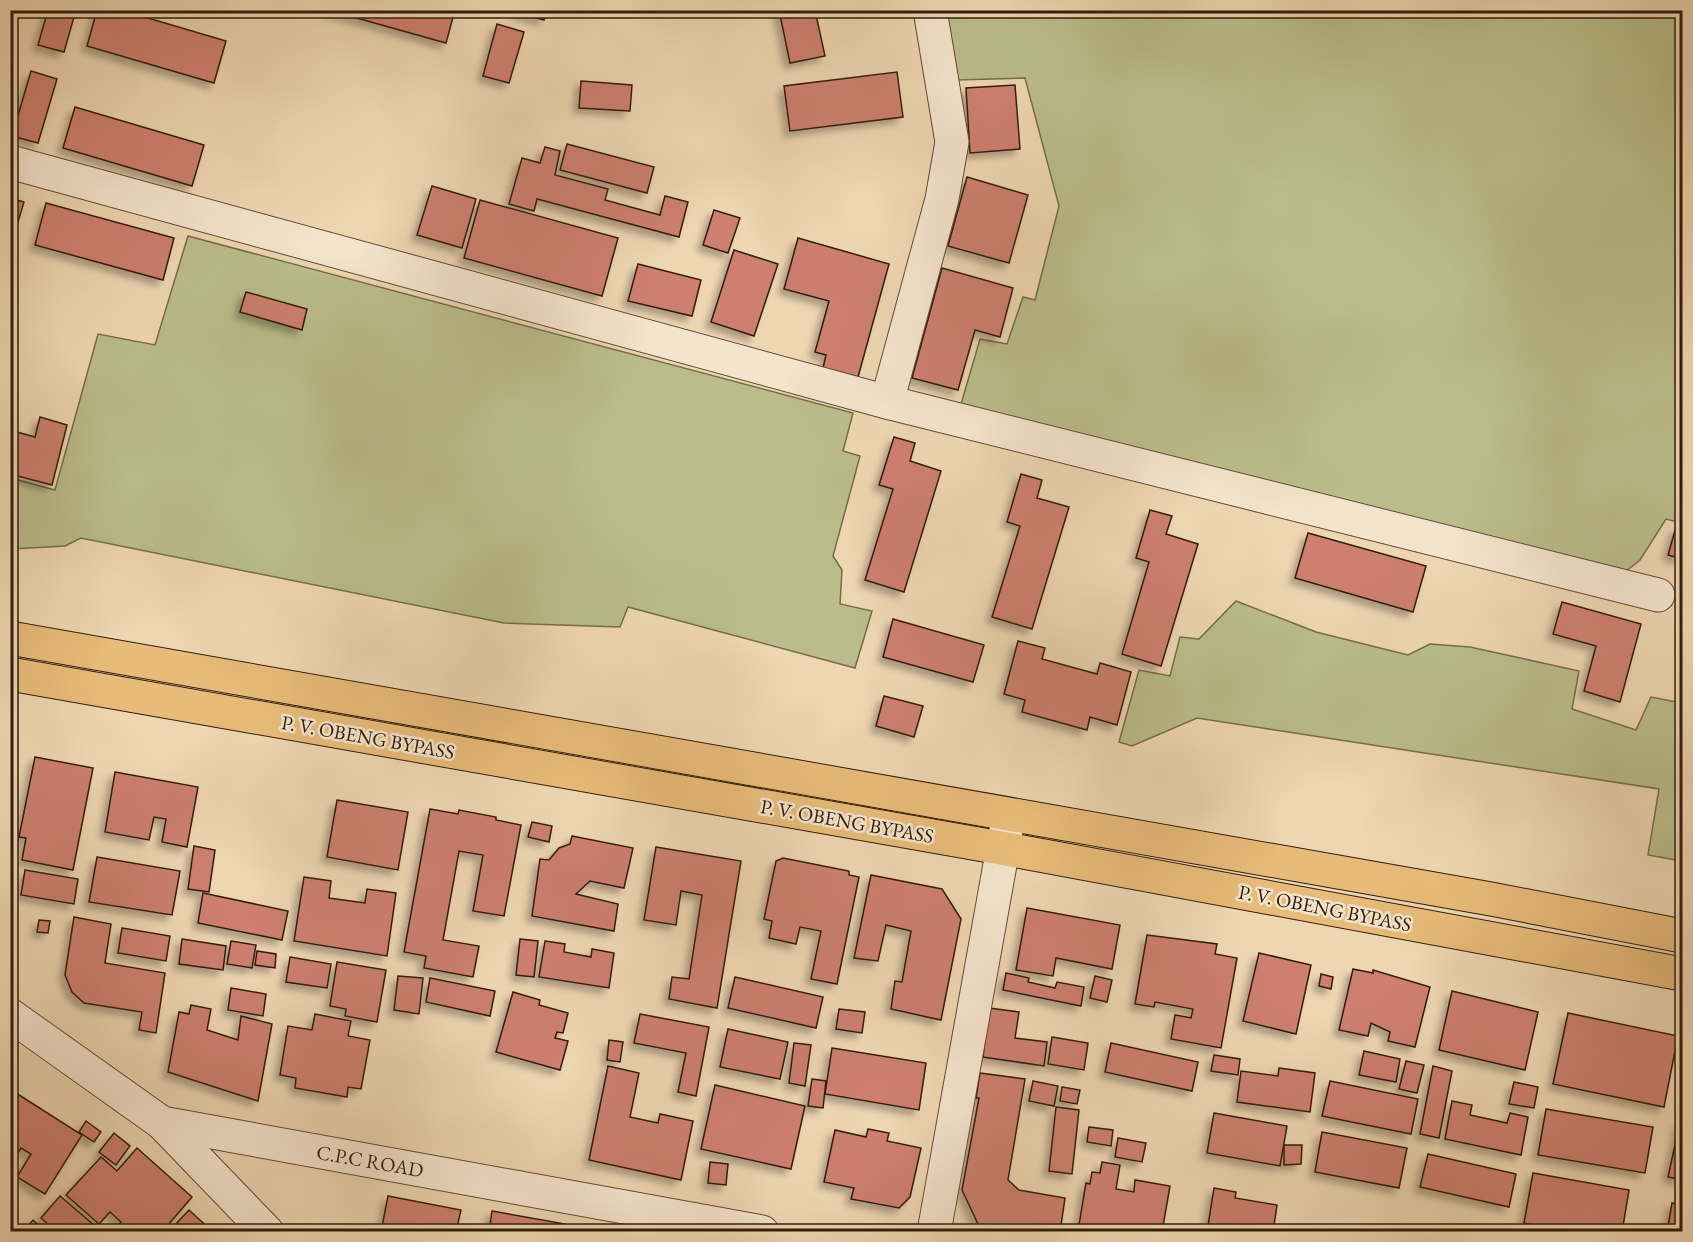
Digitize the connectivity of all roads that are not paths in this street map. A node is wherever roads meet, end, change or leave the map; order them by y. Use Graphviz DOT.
graph roads {
  1 [pos="930,10"];
  2 [pos="10,162"];
  3 [pos="887,402"];
  4 [pos="1658,596"];
  5 [pos="10,638"];
  6 [pos="10,674"];
  7 [pos="1009,815"];
  8 [pos="1001,848"];
  9 [pos="1683,936"];
  10 [pos="1683,974"];
  11 [pos="10,1015"];
  12 [pos="162,1123"];
  13 [pos="267,1232"];
  14 [pos="762,1232"];
  15 [pos="934,1232"];
  1 -- 3 [label="street"];
  2 -- 3 [label="street"];
  3 -- 4 [label="street"];
  5 -- 7 [label="highway, P. V. OBENG BYPASS"];
  6 -- 8 [label="highway, P. V. OBENG BYPASS"];
  7 -- 8 [label="street"];
  7 -- 9 [label="highway, P. V. OBENG BYPASS"];
  8 -- 10 [label="highway, P. V. OBENG BYPASS"];
  8 -- 15 [label="street"];
  11 -- 12 [label="street, C.P.C ROAD"];
  12 -- 13 [label="street"];
  12 -- 14 [label="street, C.P.C ROAD"];
}
